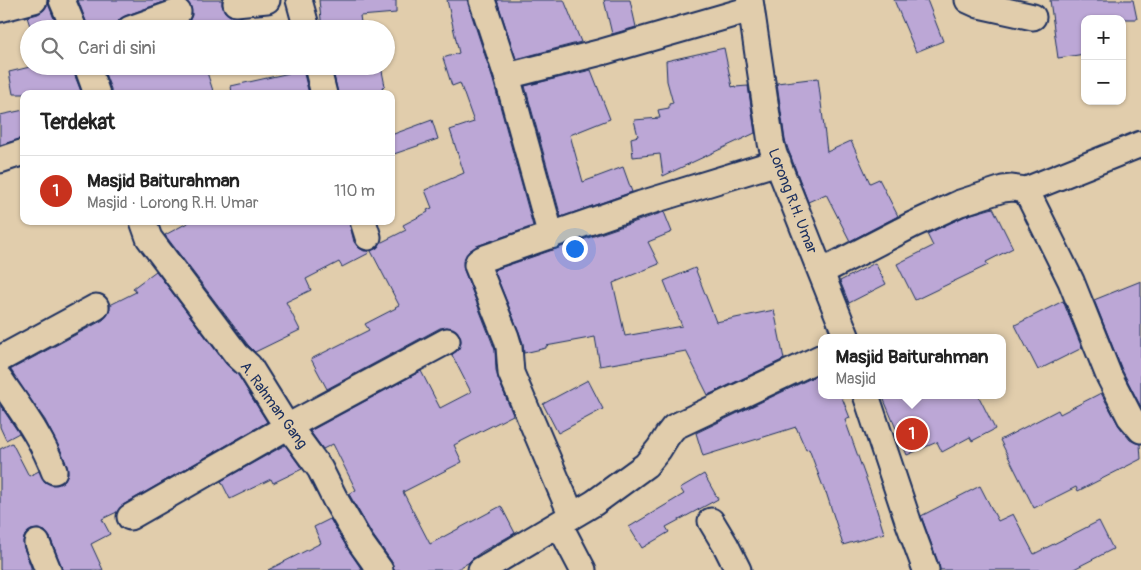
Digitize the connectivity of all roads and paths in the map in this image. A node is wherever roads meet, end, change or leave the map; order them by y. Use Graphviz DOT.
graph roads {
  1 [pos="34,0"];
  2 [pos="62,0"];
  3 [pos="267,0"];
  4 [pos="299,0"];
  5 [pos="482,0"];
  6 [pos="968,0"];
  7 [pos="236,3"];
  8 [pos="751,5"];
  9 [pos="0,9"];
  10 [pos="178,12"];
  11 [pos="1033,17"];
  12 [pos="70,20"];
  13 [pos="155,20"];
  14 [pos="305,20"];
  15 [pos="90,75"];
  16 [pos="319,75"];
  17 [pos="507,76"];
  18 [pos="96,90"];
  19 [pos="323,90"];
  20 [pos="1141,144"];
  21 [pos="20,153"];
  22 [pos="0,160"];
  23 [pos="778,162"];
  24 [pos="1026,190"];
  25 [pos="144,225"];
  26 [pos="551,236"];
  27 [pos="821,272"];
  28 [pos="96,307"];
  29 [pos="844,334"];
  30 [pos="447,341"];
  31 [pos="0,359"];
  32 [pos="818,359"];
  33 [pos="0,379"];
  34 [pos="867,399"];
  35 [pos="287,427"];
  36 [pos="1141,430"];
  37 [pos="54,470"];
  38 [pos="130,517"];
  39 [pos="566,520"];
  40 [pos="711,521"];
  41 [pos="37,543"];
  42 [pos="48,570"];
  43 [pos="380,570"];
  44 [pos="481,570"];
  45 [pos="583,570"];
  46 [pos="738,570"];
  47 [pos="926,570"];
  1 -- 9 [label="street"];
  2 -- 12 [label="street"];
  3 -- 7 [label="street"];
  4 -- 14 [label="street"];
  5 -- 17 [label="street"];
  6 -- 11 [label="street"];
  8 -- 17 [label="street"];
  8 -- 23 [label="street, Lorong R.H. Umar"];
  10 -- 13 [label="street"];
  15 -- 18 [label="street"];
  16 -- 19 [label="street"];
  17 -- 26 [label="street"];
  20 -- 24 [label="street"];
  21 -- 22 [label="street"];
  23 -- 26 [label="street"];
  23 -- 27 [label="street, Lorong R.H. Umar"];
  24 -- 27 [label="street"];
  24 -- 36 [label="street"];
  25 -- 35 [label="street, A. Rahman Gang"];
  26 -- 39 [label="street"];
  27 -- 29 [label="street, Lorong R.H. Umar"];
  28 -- 31 [label="street"];
  30 -- 35 [label="street"];
  32 -- 39 [label="street"];
  33 -- 37 [label="street"];
  34 -- 47 [label="street"];
  35 -- 38 [label="street"];
  35 -- 43 [label="street, A. Rahman Gang"];
  39 -- 44 [label="street"];
  39 -- 45 [label="street"];
  40 -- 46 [label="street"];
  41 -- 42 [label="street"];
}
